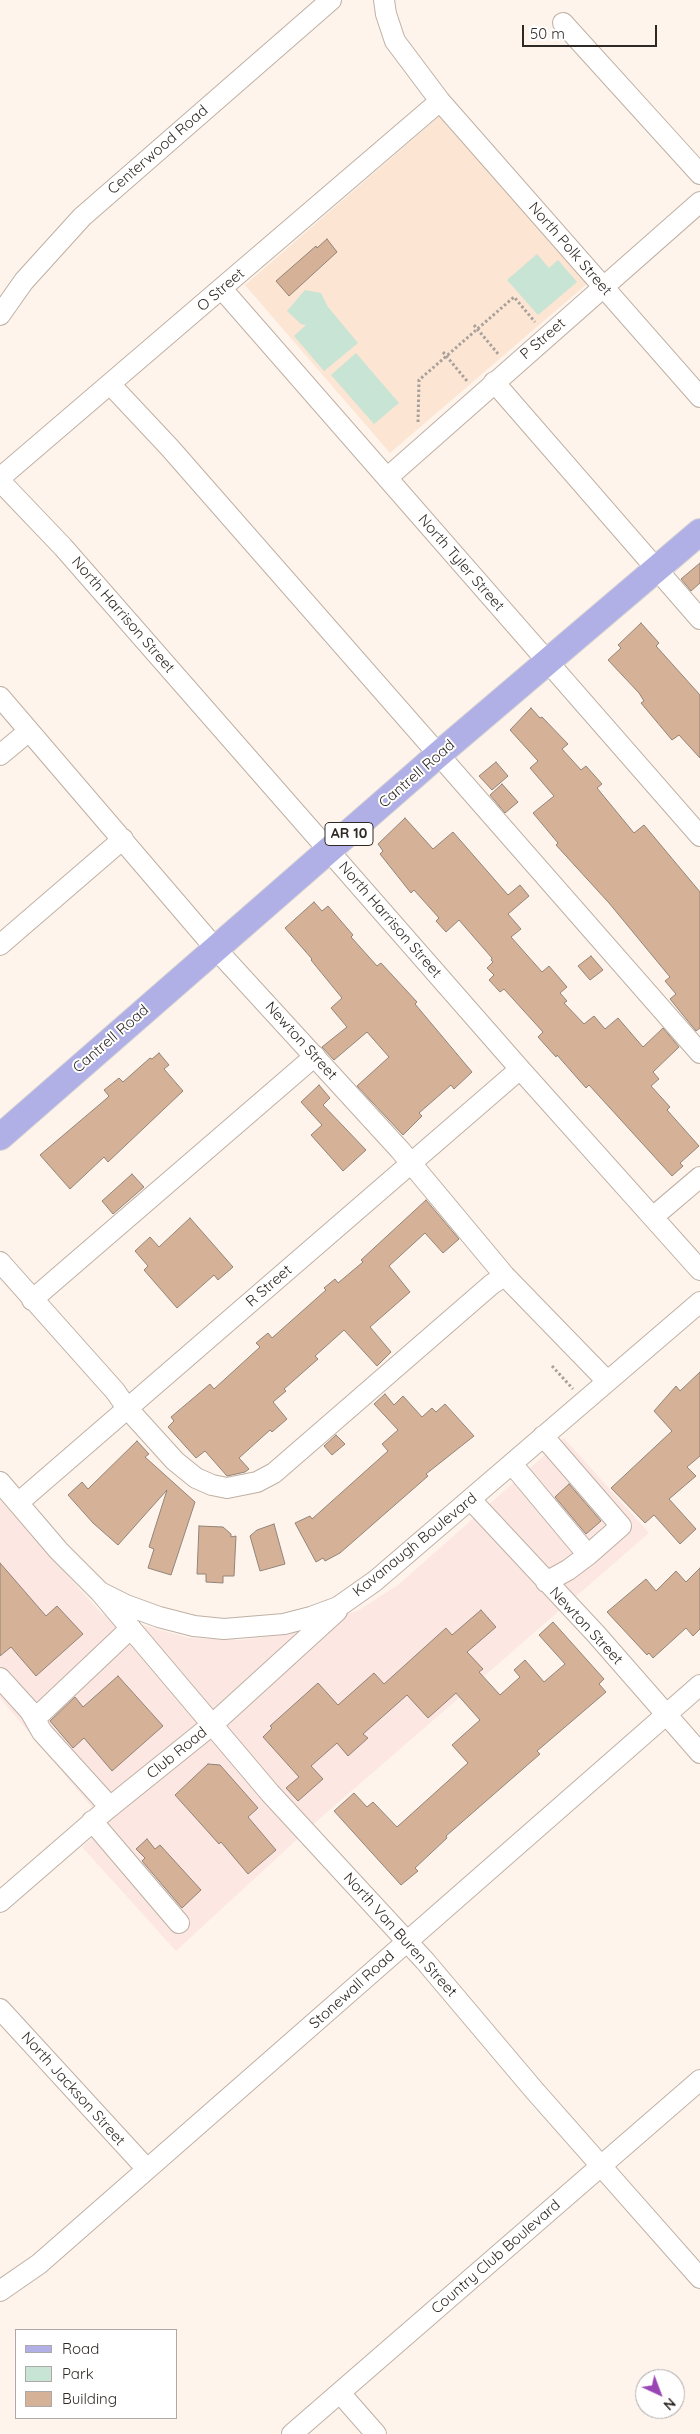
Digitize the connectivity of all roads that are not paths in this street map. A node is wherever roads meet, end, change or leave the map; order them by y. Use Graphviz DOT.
graph roads {
  1 [pos="331,0"];
  2 [pos="384,0"];
  3 [pos="563,23"];
  4 [pos="440,101"];
  5 [pos="700,174"];
  6 [pos="700,202"];
  7 [pos="602,287"];
  8 [pos="222,289"];
  9 [pos="0,315"];
  10 [pos="494,382"];
  11 [pos="110,384"];
  12 [pos="700,397"];
  13 [pos="387,478"];
  14 [pos="0,479"];
  15 [pos="700,532"];
  16 [pos="656,569"];
  17 [pos="700,619"];
  18 [pos="548,663"];
  19 [pos="0,697"];
  20 [pos="29,731"];
  21 [pos="439,754"];
  22 [pos="0,755"];
  23 [pos="700,836"];
  24 [pos="123,839"];
  25 [pos="330,851"];
  26 [pos="0,945"];
  27 [pos="215,948"];
  28 [pos="700,1053"];
  29 [pos="315,1056"];
  30 [pos="520,1069"];
  31 [pos="0,1137"];
  32 [pos="411,1164"];
  33 [pos="700,1177"];
  34 [pos="653,1217"];
  35 [pos="0,1262"];
  36 [pos="700,1270"];
  37 [pos="505,1276"];
  38 [pos="32,1300"];
  39 [pos="700,1303"];
  40 [pos="607,1381"];
  41 [pos="126,1408"];
  42 [pos="543,1436"];
  43 [pos="512,1464"];
  44 [pos="0,1482"];
  45 [pos="471,1500"];
  46 [pos="18,1503"];
  47 [pos="588,1555"];
  48 [pos="546,1582"];
  49 [pos="100,1592"];
  50 [pos="350,1599"];
  51 [pos="132,1628"];
  52 [pos="0,1678"];
  53 [pos="700,1684"];
  54 [pos="30,1711"];
  55 [pos="666,1714"];
  56 [pos="212,1724"];
  57 [pos="700,1753"];
  58 [pos="110,1807"];
  59 [pos="92,1821"];
  60 [pos="0,1902"];
  61 [pos="179,1923"];
  62 [pos="406,1942"];
  63 [pos="0,2009"];
  64 [pos="700,2080"];
  65 [pos="600,2167"];
  66 [pos="146,2168"];
  67 [pos="700,2278"];
  68 [pos="0,2290"];
  69 [pos="340,2393"];
  70 [pos="292,2434"];
  71 [pos="376,2434"];
  1 -- 9 [label="street, Centerwood Road"];
  2 -- 4 [label="street, North Polk Street"];
  3 -- 5 [label="street"];
  4 -- 7 [label="street, North Polk Street"];
  4 -- 8 [label="street, O Street"];
  6 -- 7 [label="street, P Street"];
  7 -- 10 [label="street, P Street"];
  7 -- 12 [label="street, North Polk Street"];
  8 -- 11 [label="street, O Street"];
  8 -- 13 [label="street, North Tyler Street"];
  10 -- 13 [label="street, P Street"];
  10 -- 16 [label="street"];
  11 -- 14 [label="street, O Street"];
  11 -- 21 [label="street"];
  13 -- 18 [label="street, North Tyler Street"];
  14 -- 25 [label="street, North Harrison Street"];
  15 -- 16 [label="main road, Cantrell Road / AR 10"];
  16 -- 17 [label="street"];
  16 -- 18 [label="main road, Cantrell Road / AR 10"];
  18 -- 21 [label="main road, Cantrell Road / AR 10"];
  18 -- 23 [label="street, North Tyler Street"];
  19 -- 20 [label="street, Newton Street"];
  20 -- 22 [label="street"];
  20 -- 24 [label="street, Newton Street"];
  21 -- 25 [label="main road, Cantrell Road / AR 10"];
  21 -- 28 [label="street"];
  24 -- 26 [label="street"];
  24 -- 27 [label="street, Newton Street"];
  25 -- 27 [label="main road, Cantrell Road / AR 10"];
  25 -- 30 [label="street, North Harrison Street"];
  27 -- 29 [label="street, Newton Street"];
  27 -- 31 [label="main road, Cantrell Road / AR 10"];
  29 -- 32 [label="street, Newton Street"];
  29 -- 38 [label="street"];
  30 -- 32 [label="street, R Street"];
  30 -- 34 [label="street, North Harrison Street"];
  32 -- 37 [label="street, Newton Street"];
  32 -- 41 [label="street, R Street"];
  33 -- 34 [label="street"];
  34 -- 36 [label="street, North Harrison Street"];
  35 -- 38 [label="street"];
  37 -- 40 [label="street, Newton Street"];
  37 -- 41 [label="street"];
  38 -- 41 [label="street"];
  39 -- 40 [label="street, Kavanaugh Boulevard"];
  40 -- 42 [label="street, Kavanaugh Boulevard"];
  41 -- 46 [label="street, R Street"];
  42 -- 43 [label="street, Kavanaugh Boulevard"];
  42 -- 47 [label="street"];
  43 -- 45 [label="street, Kavanaugh Boulevard"];
  43 -- 47 [label="street"];
  44 -- 46 [label="street, Kavanaugh Boulevard"];
  45 -- 48 [label="street, Newton Street"];
  45 -- 50 [label="street, Kavanaugh Boulevard"];
  46 -- 49 [label="street, Kavanaugh Boulevard"];
  47 -- 48 [label="street"];
  48 -- 55 [label="street, Newton Street"];
  49 -- 50 [label="street, Kavanaugh Boulevard"];
  49 -- 51 [label="street, North Van Buren Street"];
  50 -- 56 [label="street, Club Road"];
  51 -- 54 [label="street"];
  51 -- 56 [label="street, North Van Buren Street"];
  52 -- 54 [label="street"];
  53 -- 55 [label="street, Stonewall Road"];
  54 -- 58 [label="street"];
  55 -- 57 [label="street, Newton Street"];
  55 -- 62 [label="street, Stonewall Road"];
  56 -- 58 [label="street, Club Road"];
  56 -- 62 [label="street, North Van Buren Street"];
  58 -- 59 [label="street, Club Road"];
  59 -- 60 [label="street, Club Road"];
  59 -- 61 [label="street"];
  62 -- 65 [label="street, North Van Buren Street"];
  62 -- 66 [label="street, Stonewall Road"];
  63 -- 66 [label="street, North Jackson Street"];
  64 -- 65 [label="street, Country Club Boulevard"];
  65 -- 67 [label="street, North Van Buren Street"];
  65 -- 69 [label="street, Country Club Boulevard"];
  66 -- 68 [label="street, Stonewall Road"];
  69 -- 70 [label="street, Country Club Boulevard"];
  69 -- 71 [label="street"];
}
